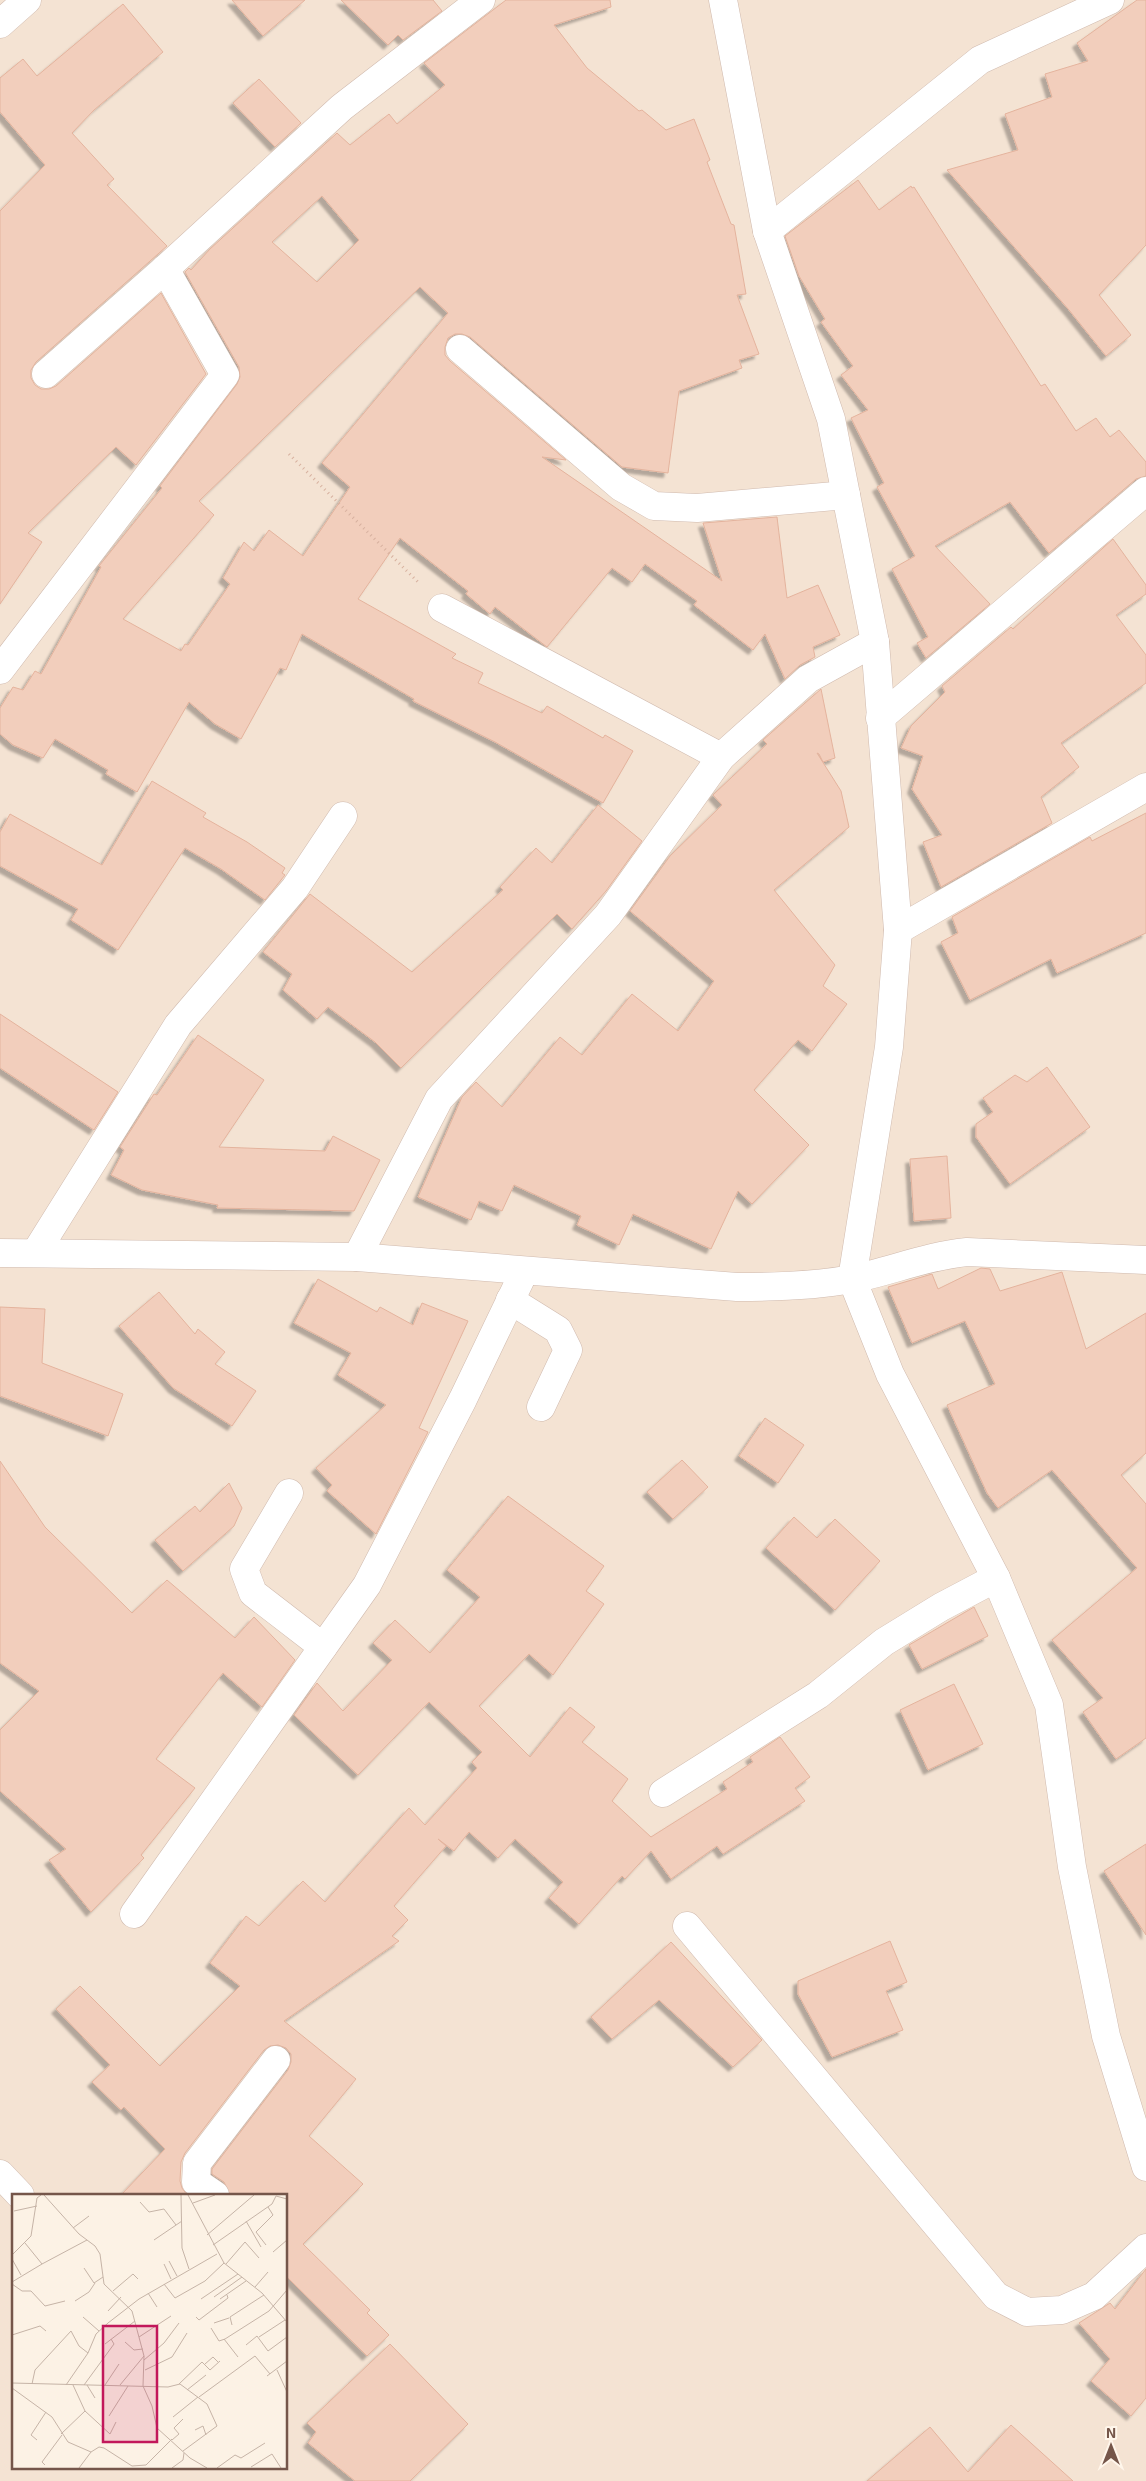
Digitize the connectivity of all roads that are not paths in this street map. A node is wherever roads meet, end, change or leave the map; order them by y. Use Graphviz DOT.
graph roads {
  1 [pos="27,0"];
  2 [pos="481,0"];
  3 [pos="723,0"];
  4 [pos="1110,0"];
  5 [pos="0,24"];
  6 [pos="767,231"];
  7 [pos="165,269"];
  8 [pos="460,349"];
  9 [pos="46,374"];
  10 [pos="1146,491"];
  11 [pos="846,495"];
  12 [pos="442,608"];
  13 [pos="875,642"];
  14 [pos="0,670"];
  15 [pos="880,718"];
  16 [pos="722,757"];
  17 [pos="1146,787"];
  18 [pos="343,816"];
  19 [pos="898,930"];
  20 [pos="0,1252"];
  21 [pos="36,1252"];
  22 [pos="357,1257"];
  23 [pos="1146,1260"];
  24 [pos="524,1272"];
  25 [pos="852,1279"];
  26 [pos="510,1300"];
  27 [pos="542,1407"];
  28 [pos="290,1493"];
  29 [pos="996,1578"];
  30 [pos="323,1647"];
  31 [pos="662,1793"];
  32 [pos="134,1914"];
  33 [pos="687,1926"];
  34 [pos="276,2060"];
  35 [pos="1146,2167"];
  36 [pos="0,2174"];
  37 [pos="19,2194"];
  38 [pos="214,2194"];
  39 [pos="1146,2248"];
  1 -- 5 [label="street"];
  2 -- 7 [label="street"];
  3 -- 6 [label="street"];
  4 -- 6 [label="street"];
  6 -- 11 [label="street"];
  7 -- 9 [label="street"];
  7 -- 14 [label="street"];
  8 -- 11 [label="street"];
  10 -- 15 [label="street"];
  11 -- 13 [label="street"];
  12 -- 16 [label="street"];
  13 -- 15 [label="street"];
  13 -- 16 [label="street"];
  15 -- 19 [label="street"];
  16 -- 22 [label="street"];
  17 -- 19 [label="street"];
  18 -- 21 [label="street"];
  19 -- 25 [label="street"];
  20 -- 21 [label="street"];
  21 -- 22 [label="street"];
  22 -- 24 [label="street"];
  23 -- 25 [label="street"];
  24 -- 25 [label="street"];
  24 -- 26 [label="street"];
  25 -- 29 [label="street"];
  26 -- 27 [label="street"];
  26 -- 30 [label="street"];
  28 -- 30 [label="street"];
  29 -- 31 [label="street"];
  29 -- 35 [label="street"];
  30 -- 32 [label="street"];
  33 -- 39 [label="street"];
  34 -- 38 [label="street"];
  36 -- 37 [label="street"];
}
